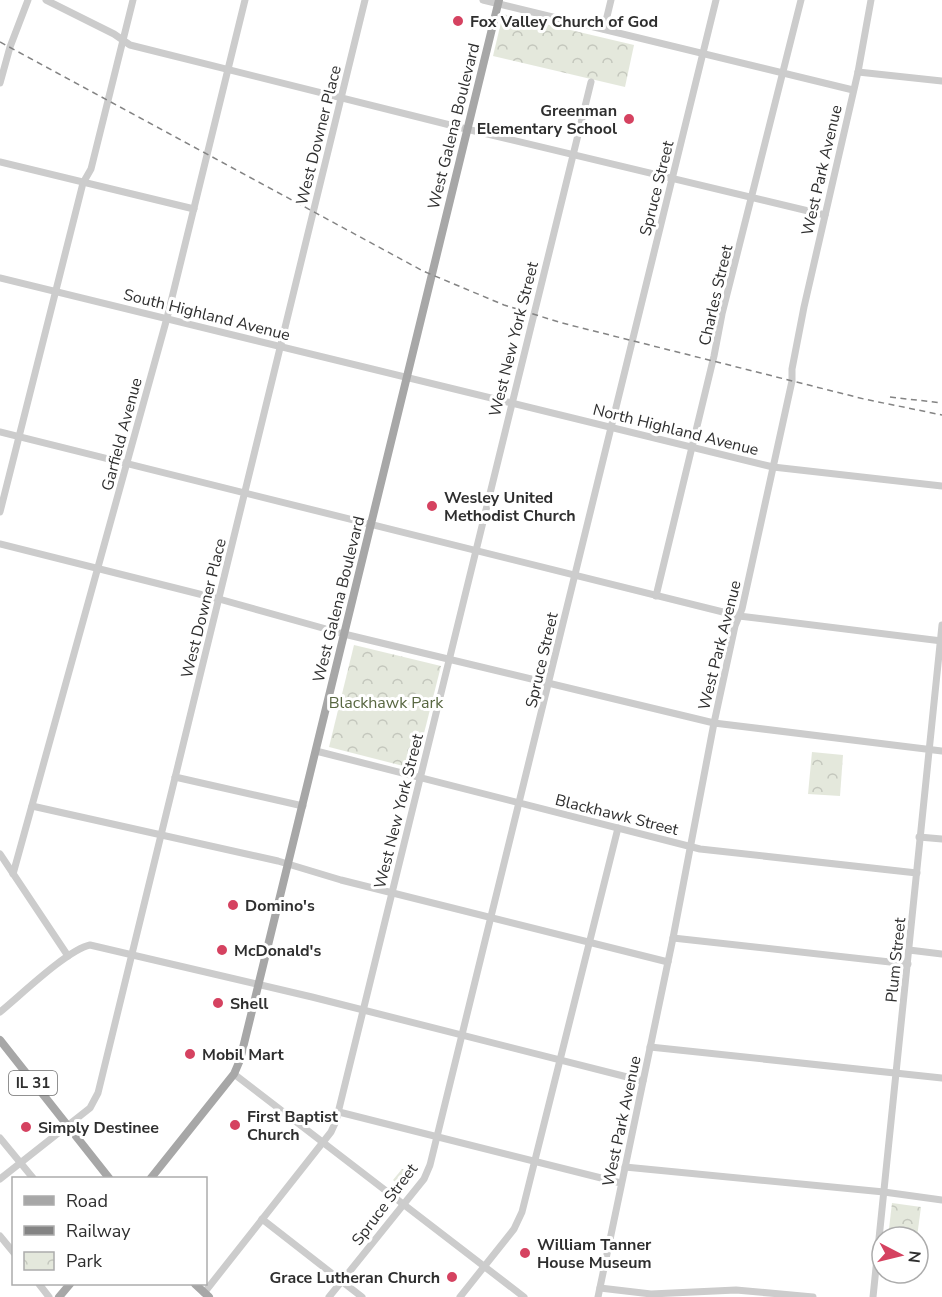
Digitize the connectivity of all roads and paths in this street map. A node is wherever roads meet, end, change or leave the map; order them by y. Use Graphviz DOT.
graph roads {
  1 [pos="28,0"];
  2 [pos="46,0"];
  3 [pos="133,0"];
  4 [pos="245,0"];
  5 [pos="365,0"];
  6 [pos="483,0"];
  7 [pos="611,0"];
  8 [pos="716,0"];
  9 [pos="801,0"];
  10 [pos="871,0"];
  11 [pos="499,2"];
  12 [pos="604,29"];
  13 [pos="123,41"];
  14 [pos="703,53"];
  15 [pos="228,70"];
  16 [pos="858,72"];
  17 [pos="783,73"];
  18 [pos="942,81"];
  19 [pos="591,82"];
  20 [pos="0,83"];
  21 [pos="853,90"];
  22 [pos="341,98"];
  23 [pos="468,129"];
  24 [pos="574,154"];
  25 [pos="0,162"];
  26 [pos="672,179"];
  27 [pos="83,183"];
  28 [pos="753,198"];
  29 [pos="194,209"];
  30 [pos="825,215"];
  31 [pos="0,278"];
  32 [pos="56,291"];
  33 [pos="167,318"];
  34 [pos="281,346"];
  35 [pos="407,377"];
  36 [pos="513,403"];
  37 [pos="611,428"];
  38 [pos="0,432"];
  39 [pos="19,437"];
  40 [pos="692,447"];
  41 [pos="126,464"];
  42 [pos="773,467"];
  43 [pos="942,486"];
  44 [pos="245,493"];
  45 [pos="0,512"];
  46 [pos="372,526"];
  47 [pos="0,544"];
  48 [pos="477,552"];
  49 [pos="98,569"];
  50 [pos="574,576"];
  51 [pos="656,596"];
  52 [pos="219,599"];
  53 [pos="740,616"];
  54 [pos="942,625"];
  55 [pos="344,634"];
  56 [pos="941,641"];
  57 [pos="451,660"];
  58 [pos="549,684"];
  59 [pos="714,723"];
  60 [pos="929,750"];
  61 [pos="316,751"];
  62 [pos="942,751"];
  63 [pos="175,777"];
  64 [pos="421,779"];
  65 [pos="520,803"];
  66 [pos="32,806"];
  67 [pos="303,806"];
  68 [pos="618,828"];
  69 [pos="161,835"];
  70 [pos="920,837"];
  71 [pos="942,839"];
  72 [pos="691,847"];
  73 [pos="0,854"];
  74 [pos="288,865"];
  75 [pos="917,873"];
  76 [pos="13,874"];
  77 [pos="393,893"];
  78 [pos="492,918"];
  79 [pos="673,938"];
  80 [pos="589,943"];
  81 [pos="909,950"];
  82 [pos="132,954"];
  83 [pos="942,954"];
  84 [pos="68,956"];
  85 [pos="668,962"];
  86 [pos="908,964"];
  87 [pos="259,985"];
  88 [pos="364,1011"];
  89 [pos="0,1012"];
  90 [pos="462,1036"];
  91 [pos="0,1041"];
  92 [pos="650,1047"];
  93 [pos="560,1060"];
  94 [pos="898,1073"];
  95 [pos="234,1074"];
  96 [pos="942,1078"];
  97 [pos="643,1081"];
  98 [pos="339,1112"];
  99 [pos="67,1125"];
  100 [pos="438,1137"];
  101 [pos="0,1138"];
  102 [pos="324,1141"];
  103 [pos="535,1161"];
  104 [pos="20,1162"];
  105 [pos="625,1167"];
  106 [pos="31,1177"];
  107 [pos="107,1177"];
  108 [pos="153,1177"];
  109 [pos="0,1179"];
  110 [pos="621,1183"];
  111 [pos="884,1192"];
  112 [pos="942,1200"];
  113 [pos="404,1204"];
  114 [pos="262,1219"];
  115 [pos="0,1236"];
  116 [pos="12,1251"];
  117 [pos="484,1266"];
  118 [pos="342,1281"];
  119 [pos="40,1285"];
  120 [pos="69,1285"];
  121 [pos="600,1288"];
  122 [pos="205,1296"];
  123 [pos="49,1297"];
  124 [pos="59,1297"];
  125 [pos="329,1297"];
  126 [pos="362,1297"];
  127 [pos="460,1297"];
  128 [pos="524,1297"];
  129 [pos="598,1297"];
  130 [pos="813,1297"];
  131 [pos="873,1297"];
  1 -- 20 [label="street"];
  2 -- 13 [label="street"];
  3 -- 13 [label="street"];
  4 -- 15 [label="street, Garfield Avenue"];
  5 -- 22 [label="street, West Downer Place"];
  6 -- 11 [label="street"];
  7 -- 12 [label="street"];
  8 -- 14 [label="street, Spruce Street"];
  9 -- 17 [label="street, Charles Street"];
  10 -- 16 [label="street, West Park Avenue"];
  11 -- 12 [label="street"];
  11 -- 23 [label="main road, West Galena Boulevard"];
  12 -- 14 [label="street"];
  13 -- 15 [label="street"];
  13 -- 27 [label="street"];
  14 -- 17 [label="street"];
  14 -- 26 [label="street, Spruce Street"];
  15 -- 22 [label="street"];
  15 -- 29 [label="street, Garfield Avenue"];
  16 -- 18 [label="street"];
  16 -- 21 [label="street, West Park Avenue"];
  17 -- 21 [label="street"];
  17 -- 28 [label="street, Charles Street"];
  19 -- 24 [label="street, West New York Street"];
  21 -- 30 [label="street, West Park Avenue"];
  22 -- 23 [label="street"];
  22 -- 34 [label="street, West Downer Place"];
  23 -- 24 [label="street"];
  23 -- 35 [label="main road, West Galena Boulevard"];
  24 -- 26 [label="street"];
  24 -- 36 [label="street, West New York Street"];
  25 -- 27 [label="street"];
  26 -- 28 [label="street"];
  26 -- 37 [label="street, Spruce Street"];
  27 -- 29 [label="street"];
  27 -- 32 [label="street"];
  28 -- 30 [label="street"];
  28 -- 40 [label="street, Charles Street"];
  29 -- 33 [label="street, Garfield Avenue"];
  30 -- 42 [label="street, West Park Avenue"];
  31 -- 32 [label="street, South Highland Avenue"];
  32 -- 33 [label="street, South Highland Avenue"];
  32 -- 39 [label="street"];
  33 -- 34 [label="street, South Highland Avenue"];
  33 -- 41 [label="street, Garfield Avenue"];
  34 -- 35 [label="street, South Highland Avenue"];
  34 -- 44 [label="street, West Downer Place"];
  35 -- 36 [label="street, North Highland Avenue"];
  35 -- 46 [label="main road, West Galena Boulevard"];
  36 -- 37 [label="street, North Highland Avenue"];
  36 -- 48 [label="street, West New York Street"];
  37 -- 40 [label="street, North Highland Avenue"];
  37 -- 50 [label="street, Spruce Street"];
  38 -- 39 [label="street"];
  39 -- 41 [label="street"];
  39 -- 45 [label="street"];
  40 -- 42 [label="street, North Highland Avenue"];
  40 -- 51 [label="street, Charles Street"];
  41 -- 44 [label="street"];
  41 -- 49 [label="street, Garfield Avenue"];
  42 -- 43 [label="street, North Highland Avenue"];
  42 -- 53 [label="street, West Park Avenue"];
  44 -- 46 [label="street"];
  44 -- 52 [label="street, West Downer Place"];
  46 -- 48 [label="street"];
  46 -- 55 [label="main road, West Galena Boulevard"];
  47 -- 49 [label="street"];
  48 -- 50 [label="street"];
  48 -- 57 [label="street, West New York Street"];
  49 -- 52 [label="street"];
  49 -- 66 [label="street, Garfield Avenue"];
  50 -- 51 [label="street"];
  50 -- 58 [label="street, Spruce Street"];
  51 -- 53 [label="street"];
  52 -- 55 [label="street"];
  52 -- 63 [label="street, West Downer Place"];
  53 -- 56 [label="street"];
  53 -- 59 [label="street, West Park Avenue"];
  54 -- 56 [label="street, Plum Street"];
  55 -- 57 [label="street"];
  55 -- 61 [label="main road, West Galena Boulevard"];
  56 -- 60 [label="street, Plum Street"];
  57 -- 58 [label="street"];
  57 -- 64 [label="street, West New York Street"];
  58 -- 59 [label="street"];
  58 -- 65 [label="street, Spruce Street"];
  59 -- 60 [label="street"];
  59 -- 72 [label="street, West Park Avenue"];
  60 -- 62 [label="street"];
  60 -- 70 [label="street, Plum Street"];
  61 -- 64 [label="street, Blackhawk Street"];
  61 -- 67 [label="main road, West Galena Boulevard"];
  63 -- 67 [label="street"];
  63 -- 69 [label="street, West Downer Place"];
  64 -- 65 [label="street, Blackhawk Street"];
  64 -- 77 [label="street, West New York Street"];
  65 -- 68 [label="street, Blackhawk Street"];
  65 -- 78 [label="street, Spruce Street"];
  66 -- 69 [label="street"];
  66 -- 76 [label="street, Garfield Avenue"];
  67 -- 74 [label="main road, West Galena Boulevard"];
  68 -- 72 [label="street, Blackhawk Street"];
  68 -- 80 [label="street"];
  69 -- 74 [label="street"];
  69 -- 82 [label="street, West Downer Place"];
  70 -- 71 [label="street"];
  70 -- 75 [label="street, Plum Street"];
  72 -- 75 [label="street, Blackhawk Street"];
  72 -- 79 [label="street, West Park Avenue"];
  73 -- 76 [label="street"];
  74 -- 77 [label="street"];
  74 -- 87 [label="main road, West Galena Boulevard"];
  75 -- 81 [label="street, Plum Street"];
  76 -- 84 [label="street"];
  77 -- 78 [label="street"];
  77 -- 88 [label="street, West New York Street"];
  78 -- 80 [label="street"];
  78 -- 90 [label="street, Spruce Street"];
  79 -- 85 [label="street, West Park Avenue"];
  79 -- 86 [label="street"];
  80 -- 85 [label="street"];
  80 -- 93 [label="street"];
  81 -- 83 [label="street"];
  81 -- 86 [label="street, Plum Street"];
  82 -- 84 [label="street"];
  82 -- 87 [label="street"];
  82 -- 99 [label="street, West Downer Place"];
  84 -- 89 [label="street"];
  85 -- 92 [label="street, West Park Avenue"];
  86 -- 94 [label="street, Plum Street"];
  87 -- 88 [label="street"];
  87 -- 95 [label="main road, West Galena Boulevard"];
  88 -- 90 [label="street"];
  88 -- 98 [label="street, West New York Street"];
  90 -- 93 [label="street"];
  90 -- 100 [label="street, Spruce Street"];
  91 -- 99 [label="main road, IL 31"];
  92 -- 94 [label="street"];
  92 -- 97 [label="street, West Park Avenue"];
  93 -- 97 [label="street"];
  93 -- 103 [label="street"];
  94 -- 96 [label="street"];
  94 -- 111 [label="street, Plum Street"];
  95 -- 102 [label="street"];
  95 -- 108 [label="main road, West Galena Boulevard"];
  97 -- 105 [label="street, West Park Avenue"];
  98 -- 100 [label="street"];
  98 -- 102 [label="street, West New York Street"];
  99 -- 104 [label="street, West Downer Place"];
  99 -- 107 [label="main road, IL 31"];
  100 -- 103 [label="street"];
  100 -- 113 [label="street, Spruce Street"];
  101 -- 104 [label="street"];
  102 -- 113 [label="street"];
  102 -- 114 [label="street, West New York Street"];
  103 -- 110 [label="street"];
  103 -- 117 [label="street"];
  104 -- 106 [label="street"];
  104 -- 109 [label="street, West Downer Place"];
  105 -- 110 [label="street, West Park Avenue"];
  105 -- 111 [label="street"];
  110 -- 121 [label="street, West Park Avenue"];
  111 -- 112 [label="street"];
  111 -- 131 [label="street, Plum Street"];
  113 -- 117 [label="street"];
  113 -- 118 [label="street, Spruce Street"];
  114 -- 118 [label="street"];
  114 -- 122 [label="street, West New York Street"];
  115 -- 116 [label="street"];
  117 -- 127 [label="street"];
  117 -- 128 [label="street"];
  118 -- 125 [label="street, Spruce Street"];
  118 -- 126 [label="street"];
  119 -- 123 [label="street"];
  120 -- 124 [label="main road"];
  121 -- 129 [label="street, West Park Avenue"];
  121 -- 130 [label="street"];
}
